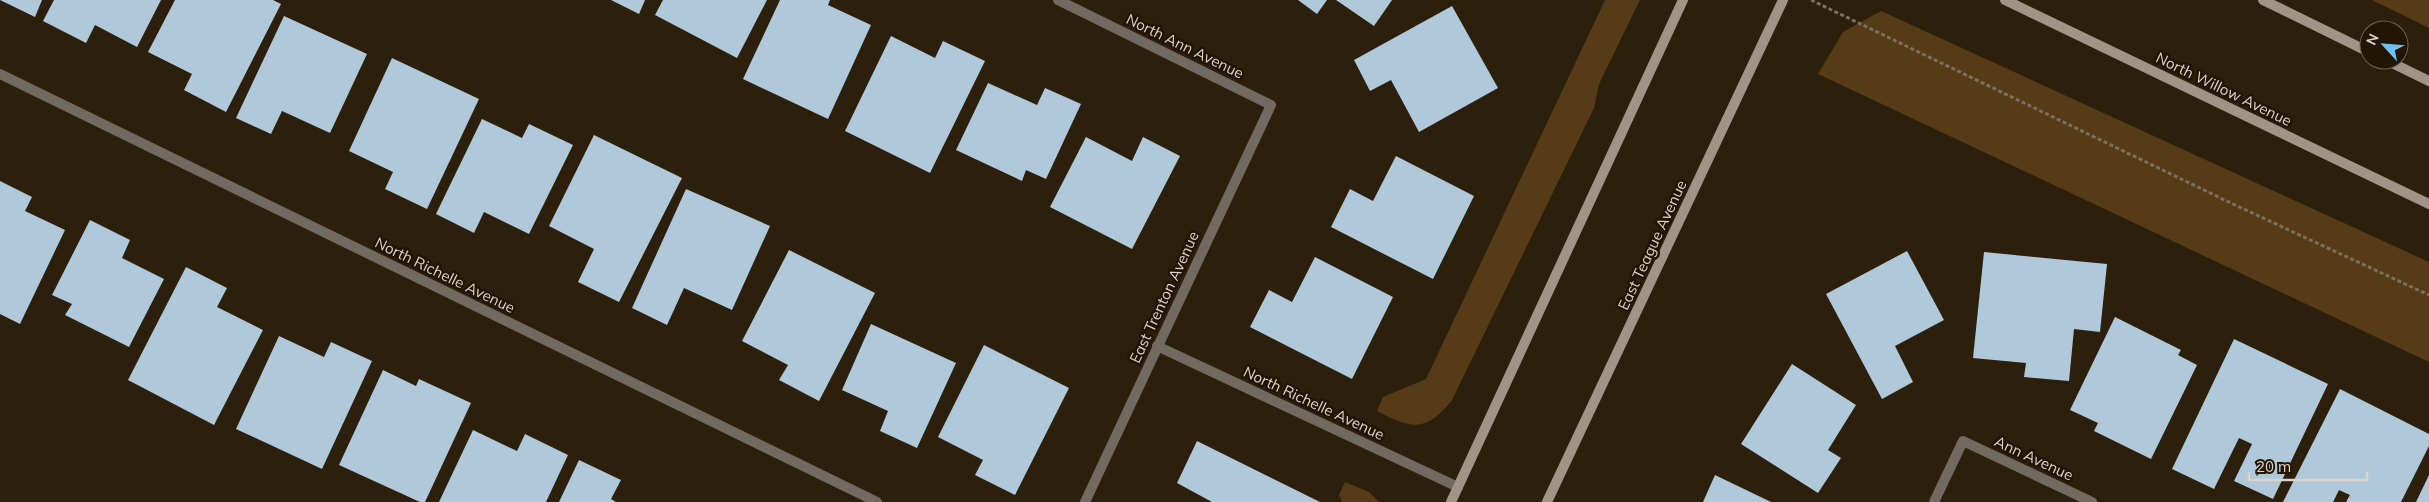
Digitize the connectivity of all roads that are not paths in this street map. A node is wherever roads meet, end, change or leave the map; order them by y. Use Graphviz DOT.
graph roads {
  1 [pos="1058,0"];
  2 [pos="1683,0"];
  3 [pos="1783,0"];
  4 [pos="2005,0"];
  5 [pos="2263,0"];
  6 [pos="2359,47"];
  7 [pos="2406,70"];
  8 [pos="0,74"];
  9 [pos="2429,81"];
  10 [pos="1271,105"];
  11 [pos="2429,204"];
  12 [pos="1157,346"];
  13 [pos="1458,487"];
  14 [pos="877,502"];
  15 [pos="1085,502"];
  16 [pos="1451,502"];
  17 [pos="1547,502"];
  18 [pos="1934,502"];
  19 [pos="2092,502"];
  1 -- 10 [label="street, North Ann Avenue"];
  2 -- 13 [label="street"];
  3 -- 17 [label="street, East Teague Avenue"];
  4 -- 11 [label="street, North Willow Avenue"];
  5 -- 6 [label="street"];
  7 -- 9 [label="street"];
  8 -- 14 [label="street, North Richelle Avenue"];
  10 -- 12 [label="street, East Trenton Avenue"];
  12 -- 13 [label="street, North Richelle Avenue"];
  12 -- 15 [label="street, East Trenton Avenue"];
  13 -- 16 [label="street"];
  18 -- 19 [label="street, Ann Avenue"];
}
